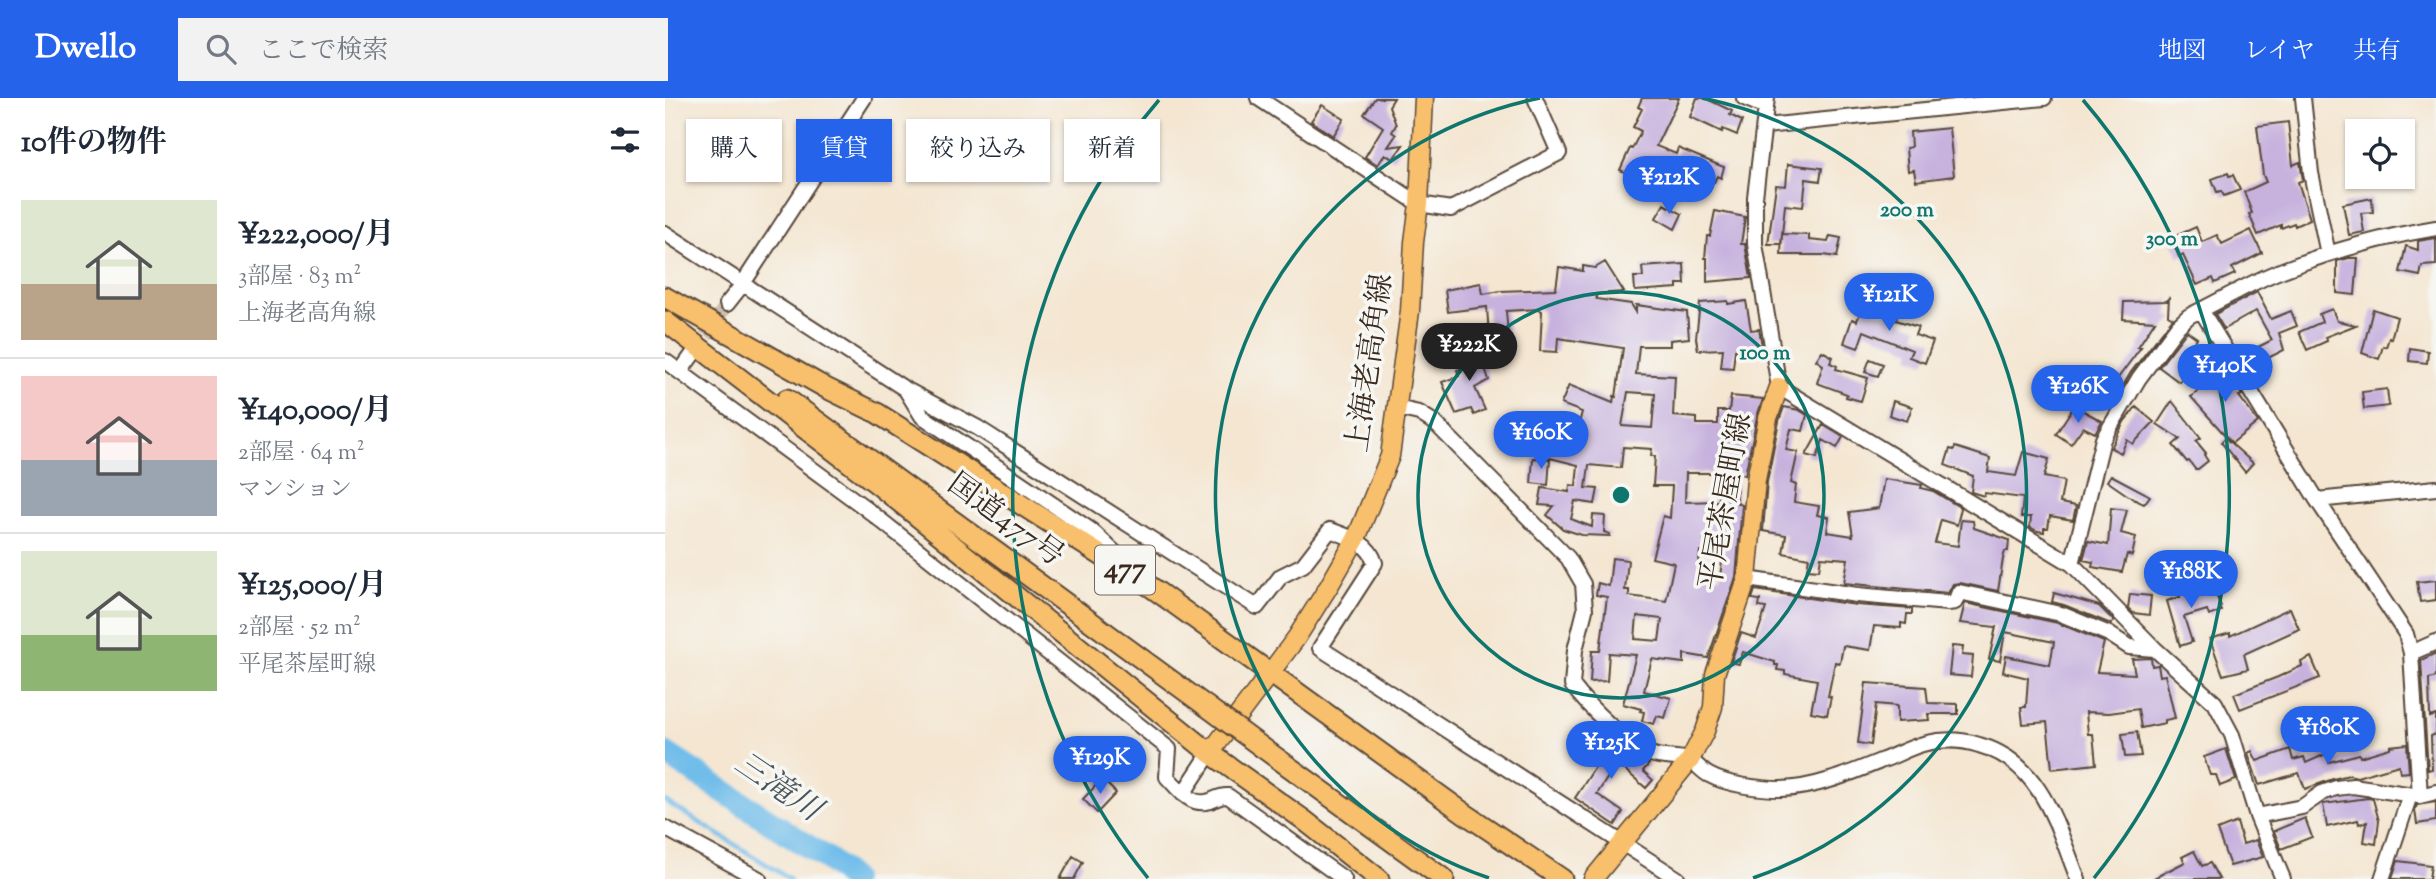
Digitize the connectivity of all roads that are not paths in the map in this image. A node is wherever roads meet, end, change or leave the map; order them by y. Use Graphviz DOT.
graph roads {
  1 [pos="864,98"];
  2 [pos="1258,98"];
  3 [pos="1424,98"];
  4 [pos="1535,98"];
  5 [pos="1744,98"];
  6 [pos="2044,98"];
  7 [pos="2303,98"];
  8 [pos="1766,102"];
  9 [pos="1765,125"];
  10 [pos="1419,204"];
  11 [pos="2436,228"];
  12 [pos="665,233"];
  13 [pos="2328,254"];
  14 [pos="742,285"];
  15 [pos="665,297"];
  16 [pos="727,304"];
  17 [pos="665,310"];
  18 [pos="2201,310"];
  19 [pos="665,321"];
  20 [pos="693,354"];
  21 [pos="665,361"];
  22 [pos="680,372"];
  23 [pos="1779,387"];
  24 [pos="905,389"];
  25 [pos="1397,408"];
  26 [pos="2436,488"];
  27 [pos="2317,500"];
  28 [pos="1356,540"];
  29 [pos="2072,564"];
  30 [pos="1747,579"];
  31 [pos="1151,587"];
  32 [pos="2436,642"];
  33 [pos="2155,649"];
  34 [pos="2411,653"];
  35 [pos="1270,671"];
  36 [pos="1210,753"];
  37 [pos="1689,760"];
  38 [pos="2436,792"];
  39 [pos="1183,794"];
  40 [pos="2415,795"];
  41 [pos="2257,816"];
  42 [pos="665,828"];
  43 [pos="1622,843"];
  44 [pos="759,879"];
  45 [pos="1344,879"];
  46 [pos="1379,879"];
  47 [pos="1444,879"];
  48 [pos="1562,879"];
  49 [pos="1593,879"];
  50 [pos="1678,879"];
  51 [pos="2078,879"];
  52 [pos="2283,879"];
  53 [pos="2382,879"];
  1 -- 14 [label="street"];
  2 -- 10 [label="street"];
  3 -- 10 [label="main road, 上海老高角線"];
  4 -- 10 [label="street"];
  5 -- 8 [label="street"];
  6 -- 9 [label="street"];
  7 -- 13 [label="street"];
  8 -- 9 [label="street"];
  9 -- 23 [label="street"];
  10 -- 25 [label="main road, 上海老高角線"];
  11 -- 13 [label="street"];
  12 -- 14 [label="street"];
  13 -- 18 [label="street"];
  14 -- 16 [label="street"];
  14 -- 24 [label="street"];
  15 -- 31 [label="highway, 477"];
  17 -- 47 [label="highway, 国道477号 / 477, bridge"];
  18 -- 27 [label="street"];
  18 -- 29 [label="street"];
  19 -- 36 [label="highway"];
  20 -- 22 [label="street"];
  21 -- 22 [label="street"];
  22 -- 39 [label="street"];
  23 -- 29 [label="street"];
  23 -- 30 [label="main road, 平尾茶屋町線"];
  24 -- 28 [label="street"];
  24 -- 31 [label="street"];
  25 -- 28 [label="main road, 上海老高角線"];
  25 -- 37 [label="street"];
  26 -- 27 [label="street"];
  27 -- 34 [label="street"];
  28 -- 35 [label="main road, 上海老高角線"];
  28 -- 43 [label="street"];
  29 -- 33 [label="street"];
  30 -- 33 [label="street"];
  30 -- 37 [label="main road, 平尾茶屋町線"];
  31 -- 35 [label="highway, 477"];
  32 -- 34 [label="street"];
  33 -- 41 [label="street"];
  34 -- 40 [label="street"];
  35 -- 36 [label="main road, 上海老高角線"];
  35 -- 48 [label="highway, 477"];
  36 -- 39 [label="street"];
  36 -- 46 [label="highway"];
  37 -- 43 [label="main road, 平尾茶屋町線"];
  37 -- 51 [label="street"];
  38 -- 40 [label="street"];
  39 -- 45 [label="street"];
  40 -- 41 [label="street"];
  40 -- 53 [label="street"];
  41 -- 52 [label="street"];
  42 -- 44 [label="street"];
  43 -- 49 [label="main road, 平尾茶屋町線"];
  43 -- 50 [label="street"];
}
